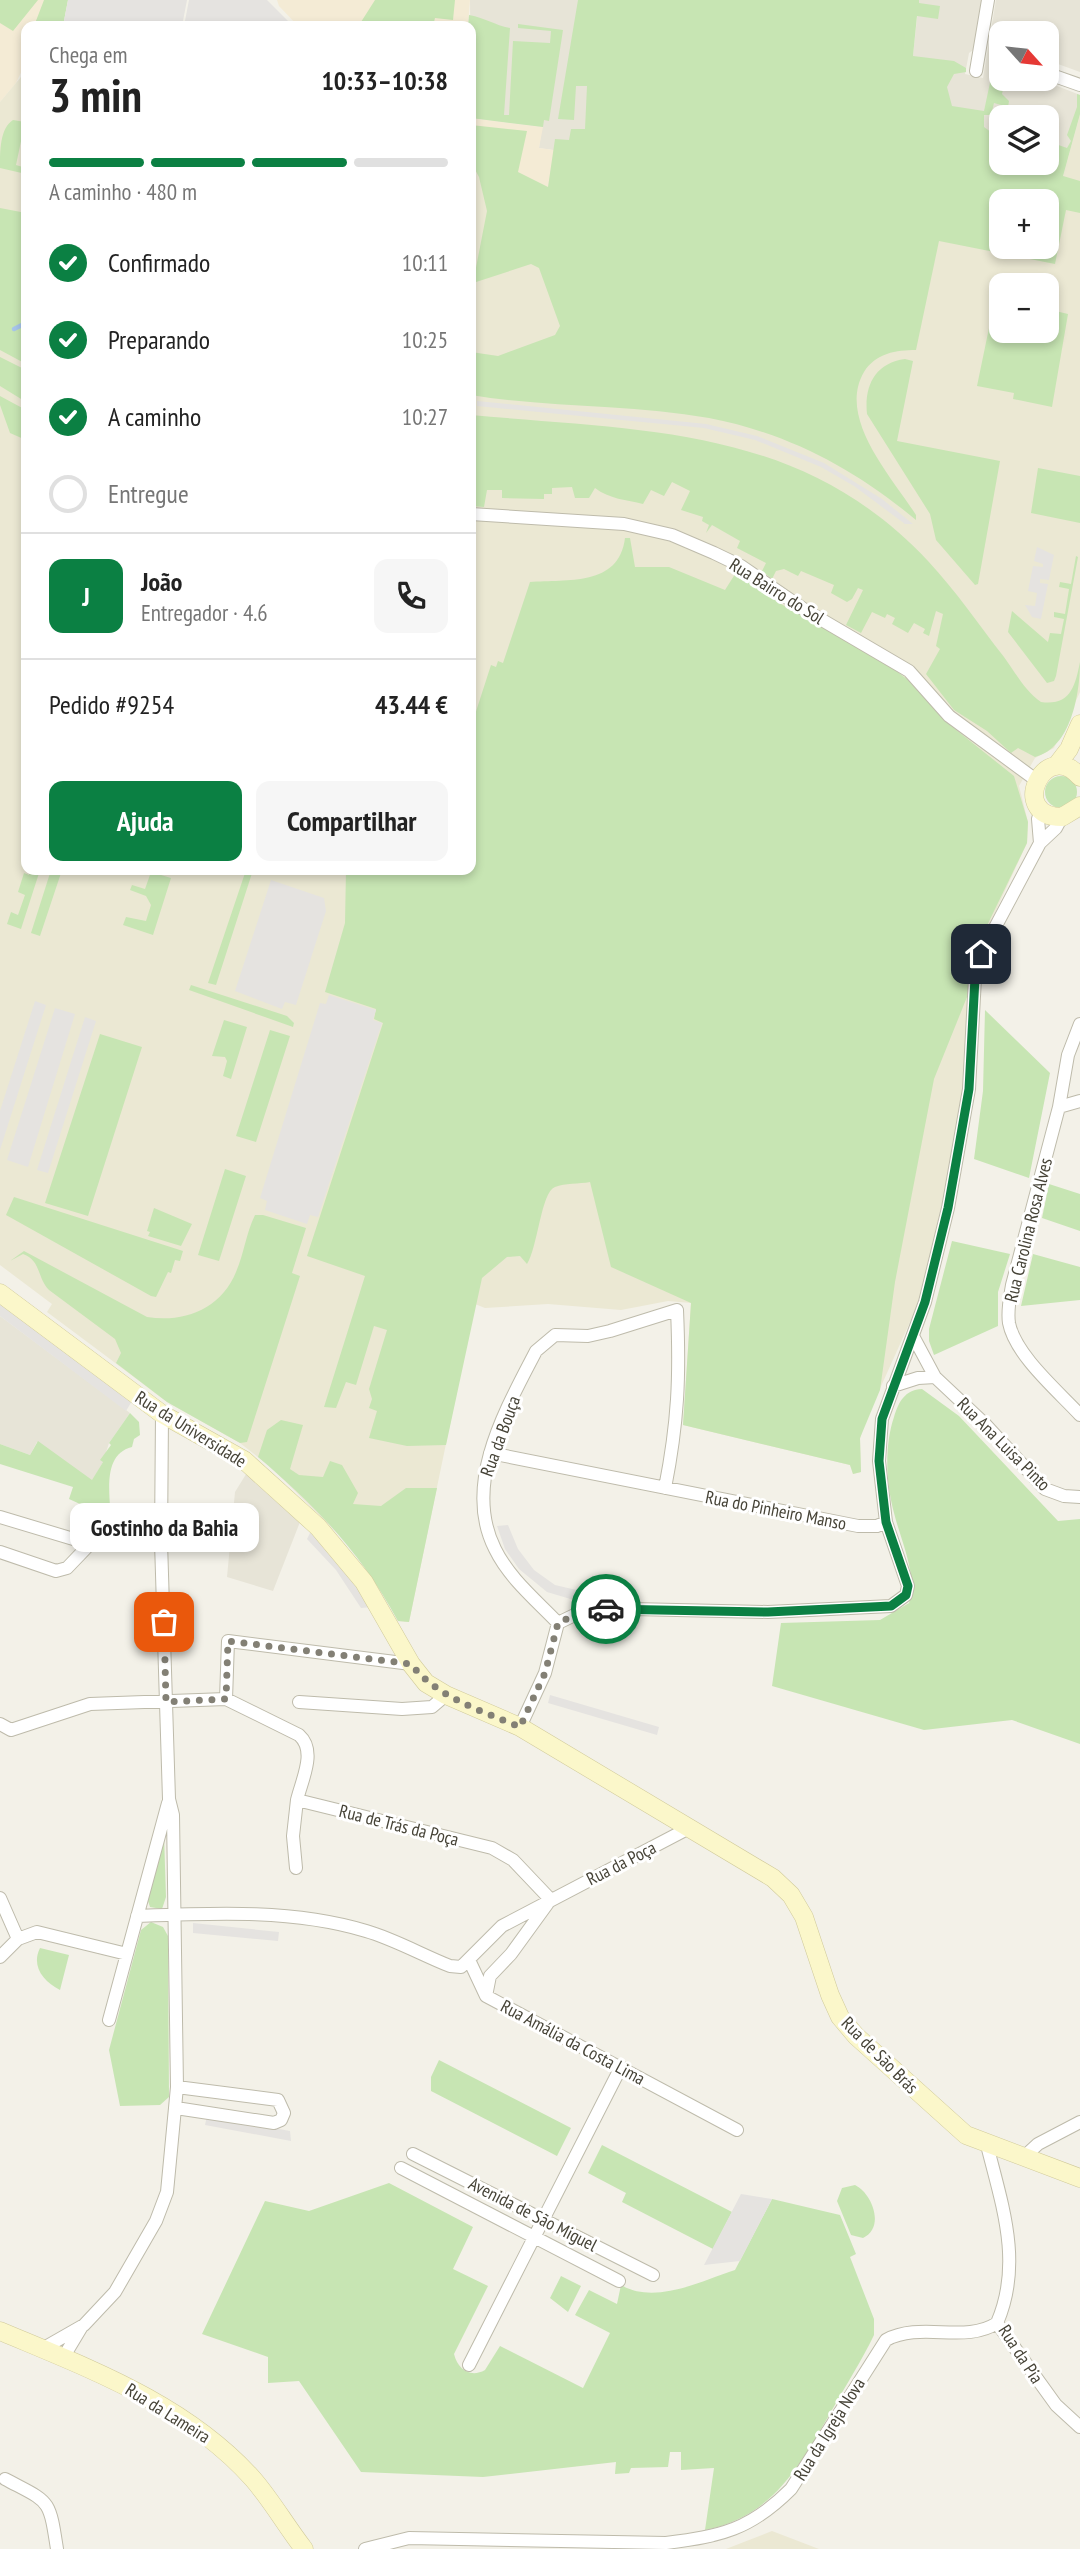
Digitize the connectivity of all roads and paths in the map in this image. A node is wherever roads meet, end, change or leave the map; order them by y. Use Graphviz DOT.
graph roads {
  1 [pos="989,0"];
  2 [pos="976,71"];
  3 [pos="1059,78"];
  4 [pos="1080,85"];
  5 [pos="476,514"];
  6 [pos="1080,724"];
  7 [pos="1056,766"];
  8 [pos="1079,773"];
  9 [pos="1036,780"];
  10 [pos="1041,810"];
  11 [pos="1073,815"];
  12 [pos="1040,843"];
  13 [pos="1080,1024"];
  14 [pos="1080,1101"];
  15 [pos="1059,1107"];
  16 [pos="0,1293"];
  17 [pos="913,1336"];
  18 [pos="935,1377"];
  19 [pos="893,1387"];
  20 [pos="162,1414"];
  21 [pos="1080,1415"];
  22 [pos="490,1454"];
  23 [pos="665,1488"];
  24 [pos="1080,1497"];
  25 [pos="2,1519"];
  26 [pos="886,1522"];
  27 [pos="161,1542"];
  28 [pos="90,1544"];
  29 [pos="0,1552"];
  30 [pos="558,1623"];
  31 [pos="411,1664"];
  32 [pos="446,1695"];
  33 [pos="226,1699"];
  34 [pos="166,1702"];
  35 [pos="299,1702"];
  36 [pos="0,1724"];
  37 [pos="520,1727"];
  38 [pos="169,1799"];
  39 [pos="297,1800"];
  40 [pos="691,1827"];
  41 [pos="296,1868"];
  42 [pos="0,1898"];
  43 [pos="550,1899"];
  44 [pos="176,1915"];
  45 [pos="137,1916"];
  46 [pos="18,1939"];
  47 [pos="127,1954"];
  48 [pos="0,1957"];
  49 [pos="470,1962"];
  50 [pos="486,1996"];
  51 [pos="109,2020"];
  52 [pos="621,2067"];
  53 [pos="177,2083"];
  54 [pos="176,2108"];
  55 [pos="1080,2122"];
  56 [pos="737,2130"];
  57 [pos="987,2145"];
  58 [pos="414,2154"];
  59 [pos="1026,2156"];
  60 [pos="401,2168"];
  61 [pos="1080,2178"];
  62 [pos="543,2219"];
  63 [pos="533,2237"];
  64 [pos="653,2275"];
  65 [pos="619,2281"];
  66 [pos="997,2323"];
  67 [pos="84,2325"];
  68 [pos="0,2330"];
  69 [pos="42,2348"];
  70 [pos="63,2358"];
  71 [pos="469,2365"];
  72 [pos="1080,2427"];
  73 [pos="2,2482"];
  74 [pos="455,2545"];
  75 [pos="610,2546"];
  76 [pos="301,2547"];
  77 [pos="57,2549"];
  78 [pos="365,2549"];
  1 -- 2 [label="street"];
  3 -- 4 [label="street"];
  5 -- 9 [label="street, Rua Bairro do Sol"];
  6 -- 7 [label="street"];
  7 -- 8 [label="street"];
  7 -- 9 [label="street"];
  9 -- 10 [label="street"];
  10 -- 11 [label="street"];
  10 -- 12 [label="street"];
  11 -- 12 [label="street"];
  12 -- 17 [label="street"];
  13 -- 15 [label="street, Rua Carolina Rosa Alves"];
  14 -- 15 [label="street"];
  15 -- 21 [label="street, Rua Carolina Rosa Alves"];
  16 -- 20 [label="street, Rua da Universidade"];
  17 -- 18 [label="street, Rua Ana Luisa Pinto"];
  17 -- 19 [label="street"];
  18 -- 19 [label="street"];
  18 -- 24 [label="street, Rua Ana Luisa Pinto"];
  19 -- 26 [label="street"];
  20 -- 27 [label="street"];
  20 -- 31 [label="street, Rua da Universidade"];
  22 -- 23 [label="street, Rua do Pinheiro Manso"];
  22 -- 23 [label="street, Rua da Bouça"];
  22 -- 30 [label="street, Rua da Bouça"];
  23 -- 26 [label="street, Rua do Pinheiro Manso"];
  25 -- 28 [label="street"];
  26 -- 30 [label="street"];
  27 -- 28 [label="street"];
  27 -- 34 [label="street"];
  28 -- 29 [label="street"];
  30 -- 37 [label="street"];
  31 -- 32 [label="street, Rua da Universidade"];
  31 -- 33 [label="street"];
  32 -- 35 [label="street"];
  32 -- 37 [label="street, Rua da Universidade"];
  33 -- 34 [label="street"];
  33 -- 39 [label="street"];
  34 -- 36 [label="street"];
  34 -- 38 [label="street"];
  37 -- 40 [label="street, Rua da Universidade"];
  38 -- 44 [label="street"];
  38 -- 45 [label="street"];
  39 -- 41 [label="street"];
  39 -- 43 [label="street, Rua de Trás da Poça"];
  40 -- 43 [label="street, Rua da Poça"];
  40 -- 57 [label="street, Rua de São Brás"];
  42 -- 46 [label="street"];
  43 -- 49 [label="street, Rua da Poça"];
  43 -- 50 [label="street, Rua da Poça"];
  44 -- 45 [label="street"];
  44 -- 49 [label="street"];
  44 -- 53 [label="street"];
  45 -- 47 [label="street"];
  46 -- 47 [label="street"];
  46 -- 48 [label="street"];
  47 -- 51 [label="street"];
  49 -- 50 [label="street, Rua Amália da Costa Lima"];
  50 -- 52 [label="street, Rua Amália da Costa Lima"];
  52 -- 56 [label="street, Rua Amália da Costa Lima"];
  52 -- 62 [label="street"];
  53 -- 54 [label="street"];
  53 -- 54 [label="street"];
  54 -- 67 [label="street"];
  55 -- 59 [label="street"];
  57 -- 59 [label="street, Rua de São Brás"];
  57 -- 66 [label="street, Rua da Pia"];
  58 -- 62 [label="street, Avenida de São Miguel"];
  59 -- 61 [label="street, Rua de São Brás"];
  60 -- 63 [label="street, Avenida de São Miguel"];
  62 -- 63 [label="street"];
  62 -- 64 [label="street, Avenida de São Miguel"];
  63 -- 65 [label="street, Avenida de São Miguel"];
  63 -- 71 [label="street"];
  66 -- 72 [label="street, Rua da Pia"];
  66 -- 75 [label="street, Rua da Igreja Nova"];
  67 -- 69 [label="street"];
  67 -- 70 [label="street"];
  68 -- 69 [label="street, Rua da Lameira"];
  69 -- 70 [label="street, Rua da Lameira"];
  70 -- 76 [label="street, Rua da Lameira"];
  73 -- 77 [label="street"];
  74 -- 75 [label="street, Rua da Igreja Nova"];
  74 -- 78 [label="street, Rua da Igreja Nova"];
}
